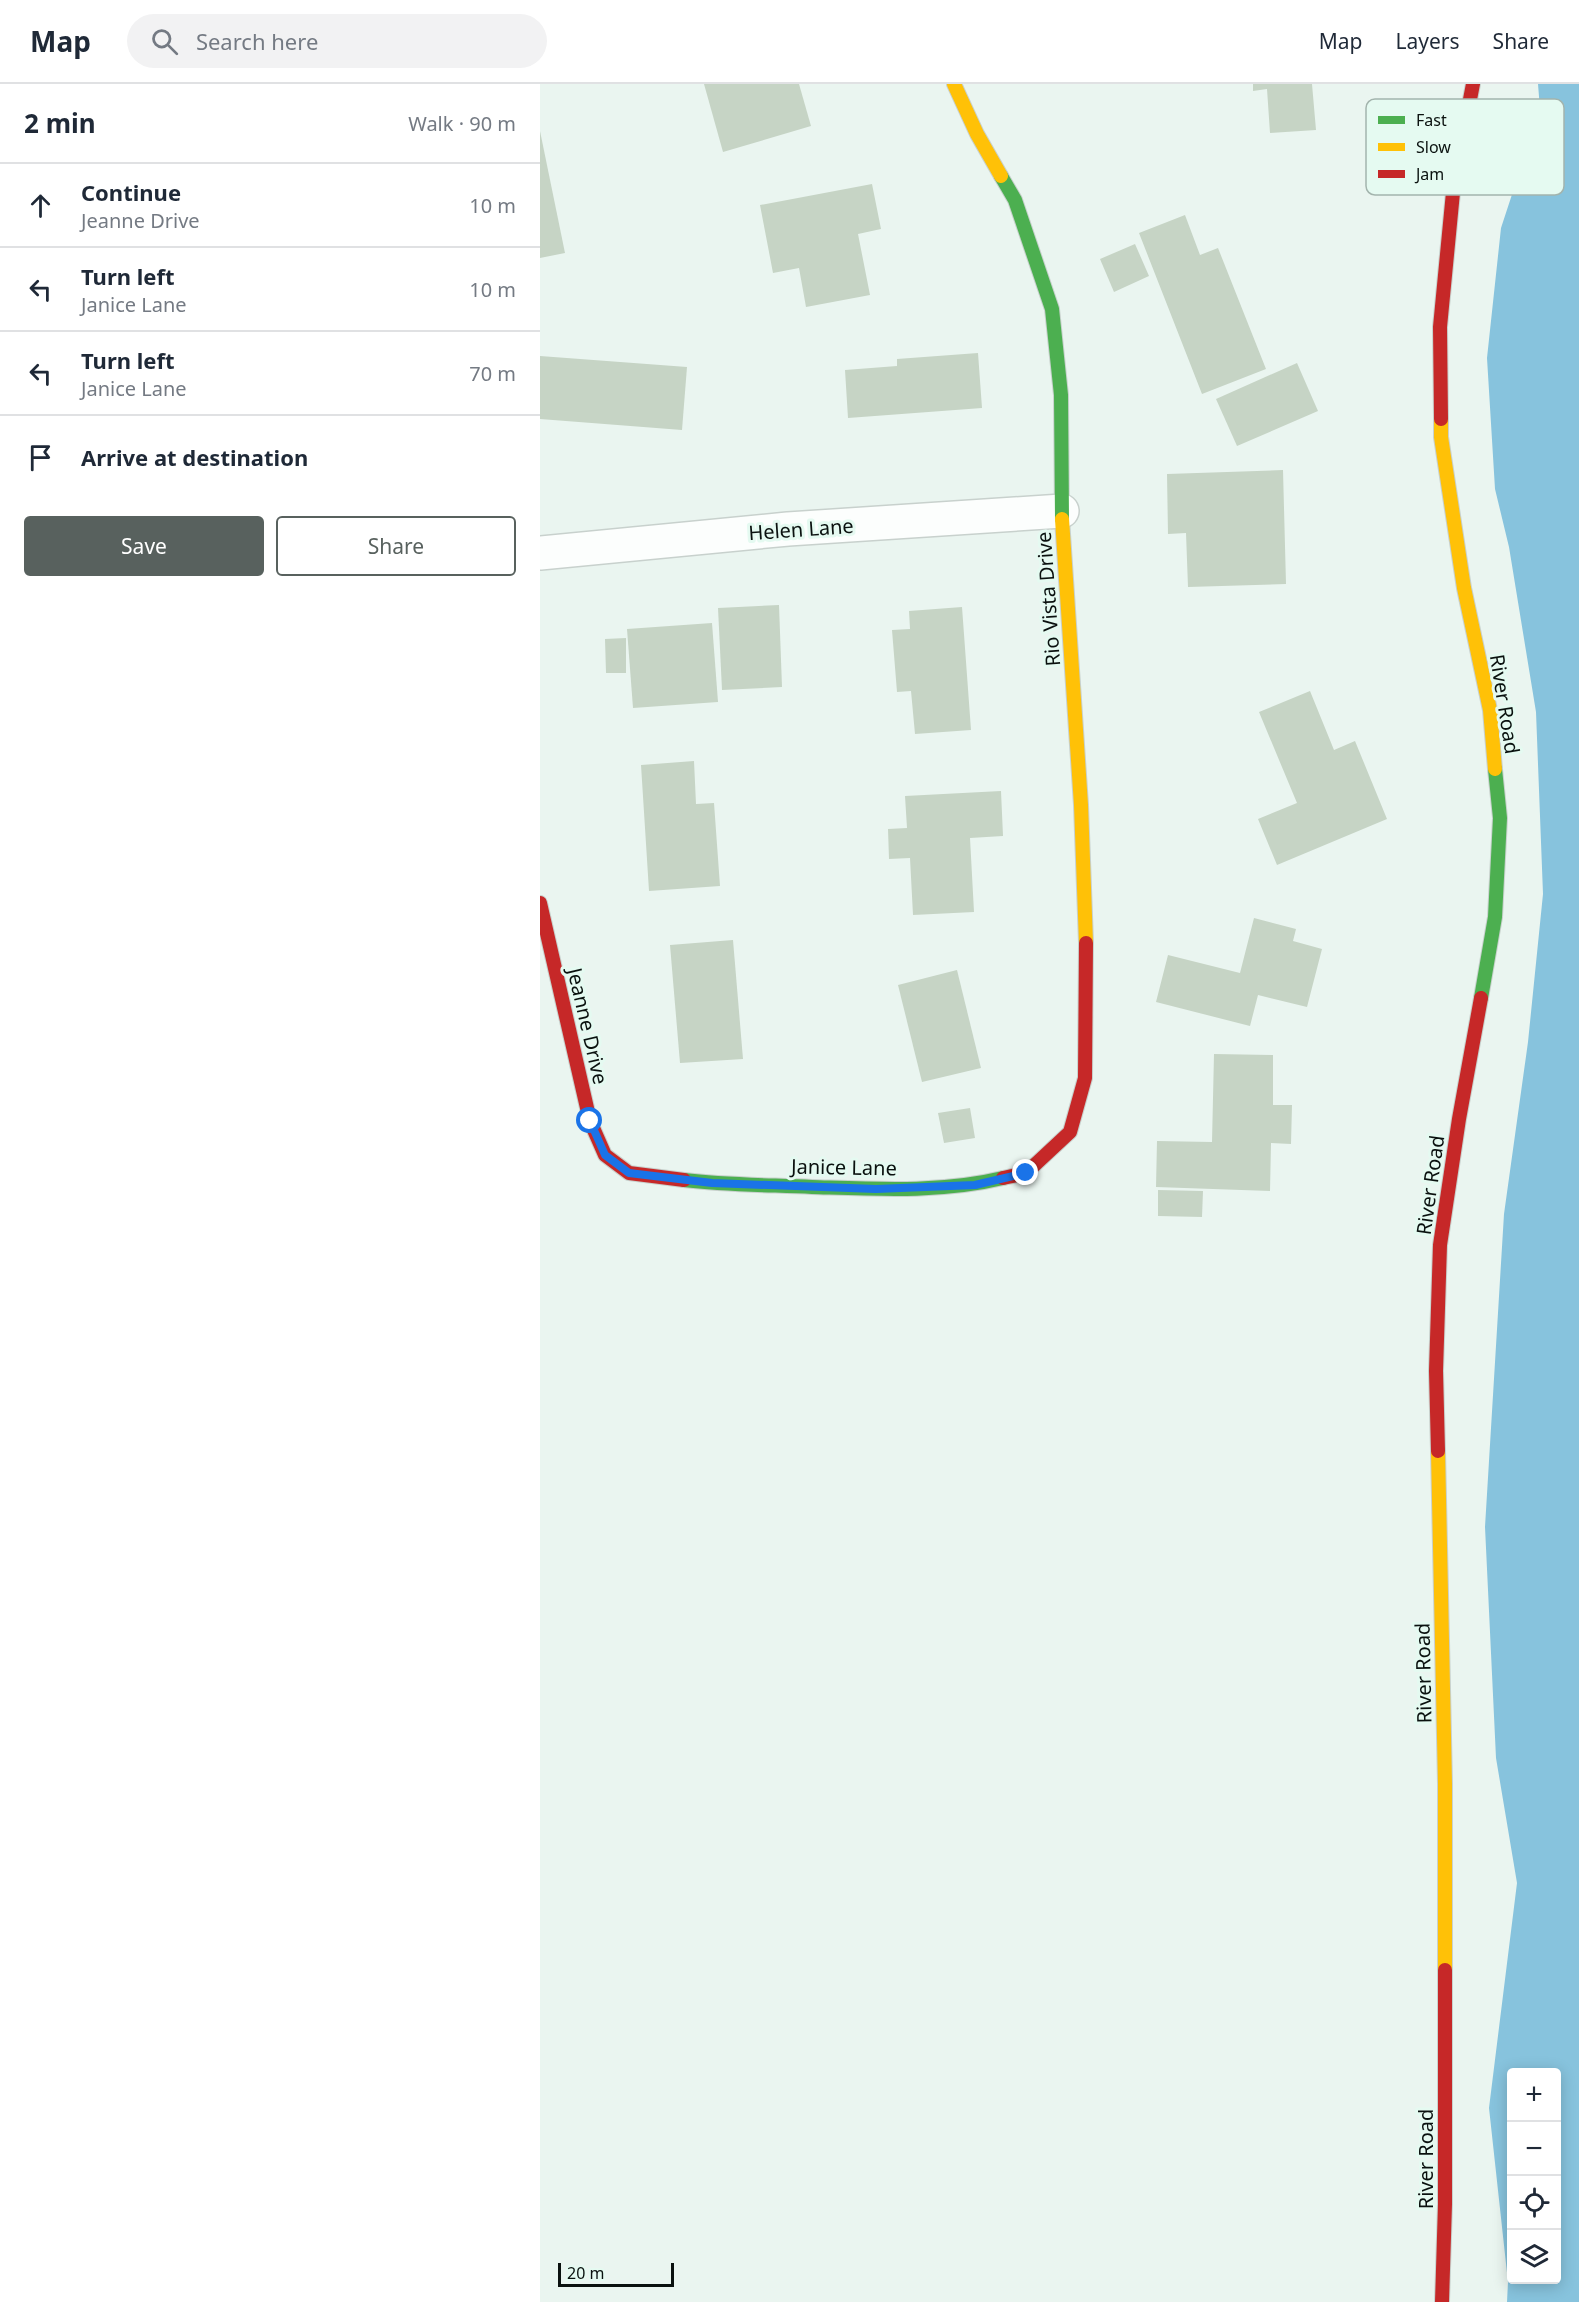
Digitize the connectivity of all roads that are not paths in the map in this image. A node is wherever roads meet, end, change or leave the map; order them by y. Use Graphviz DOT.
graph roads {
  1 [pos="954,84"];
  2 [pos="1473,84"];
  3 [pos="1470,99"];
  4 [pos="1453,195"];
  5 [pos="1062,511"];
  6 [pos="540,553"];
  7 [pos="540,903"];
  8 [pos="1070,1132"];
  9 [pos="605,1155"];
  10 [pos="1442,2302"];
  1 -- 5 [label="street, Rio Vista Drive"];
  2 -- 3 [label="street, River Road"];
  4 -- 10 [label="street, River Road"];
  5 -- 6 [label="street, Helen Lane"];
  5 -- 8 [label="street, Rio Vista Drive"];
  7 -- 9 [label="street, Jeanne Drive"];
  8 -- 9 [label="street, Janice Lane"];
}
